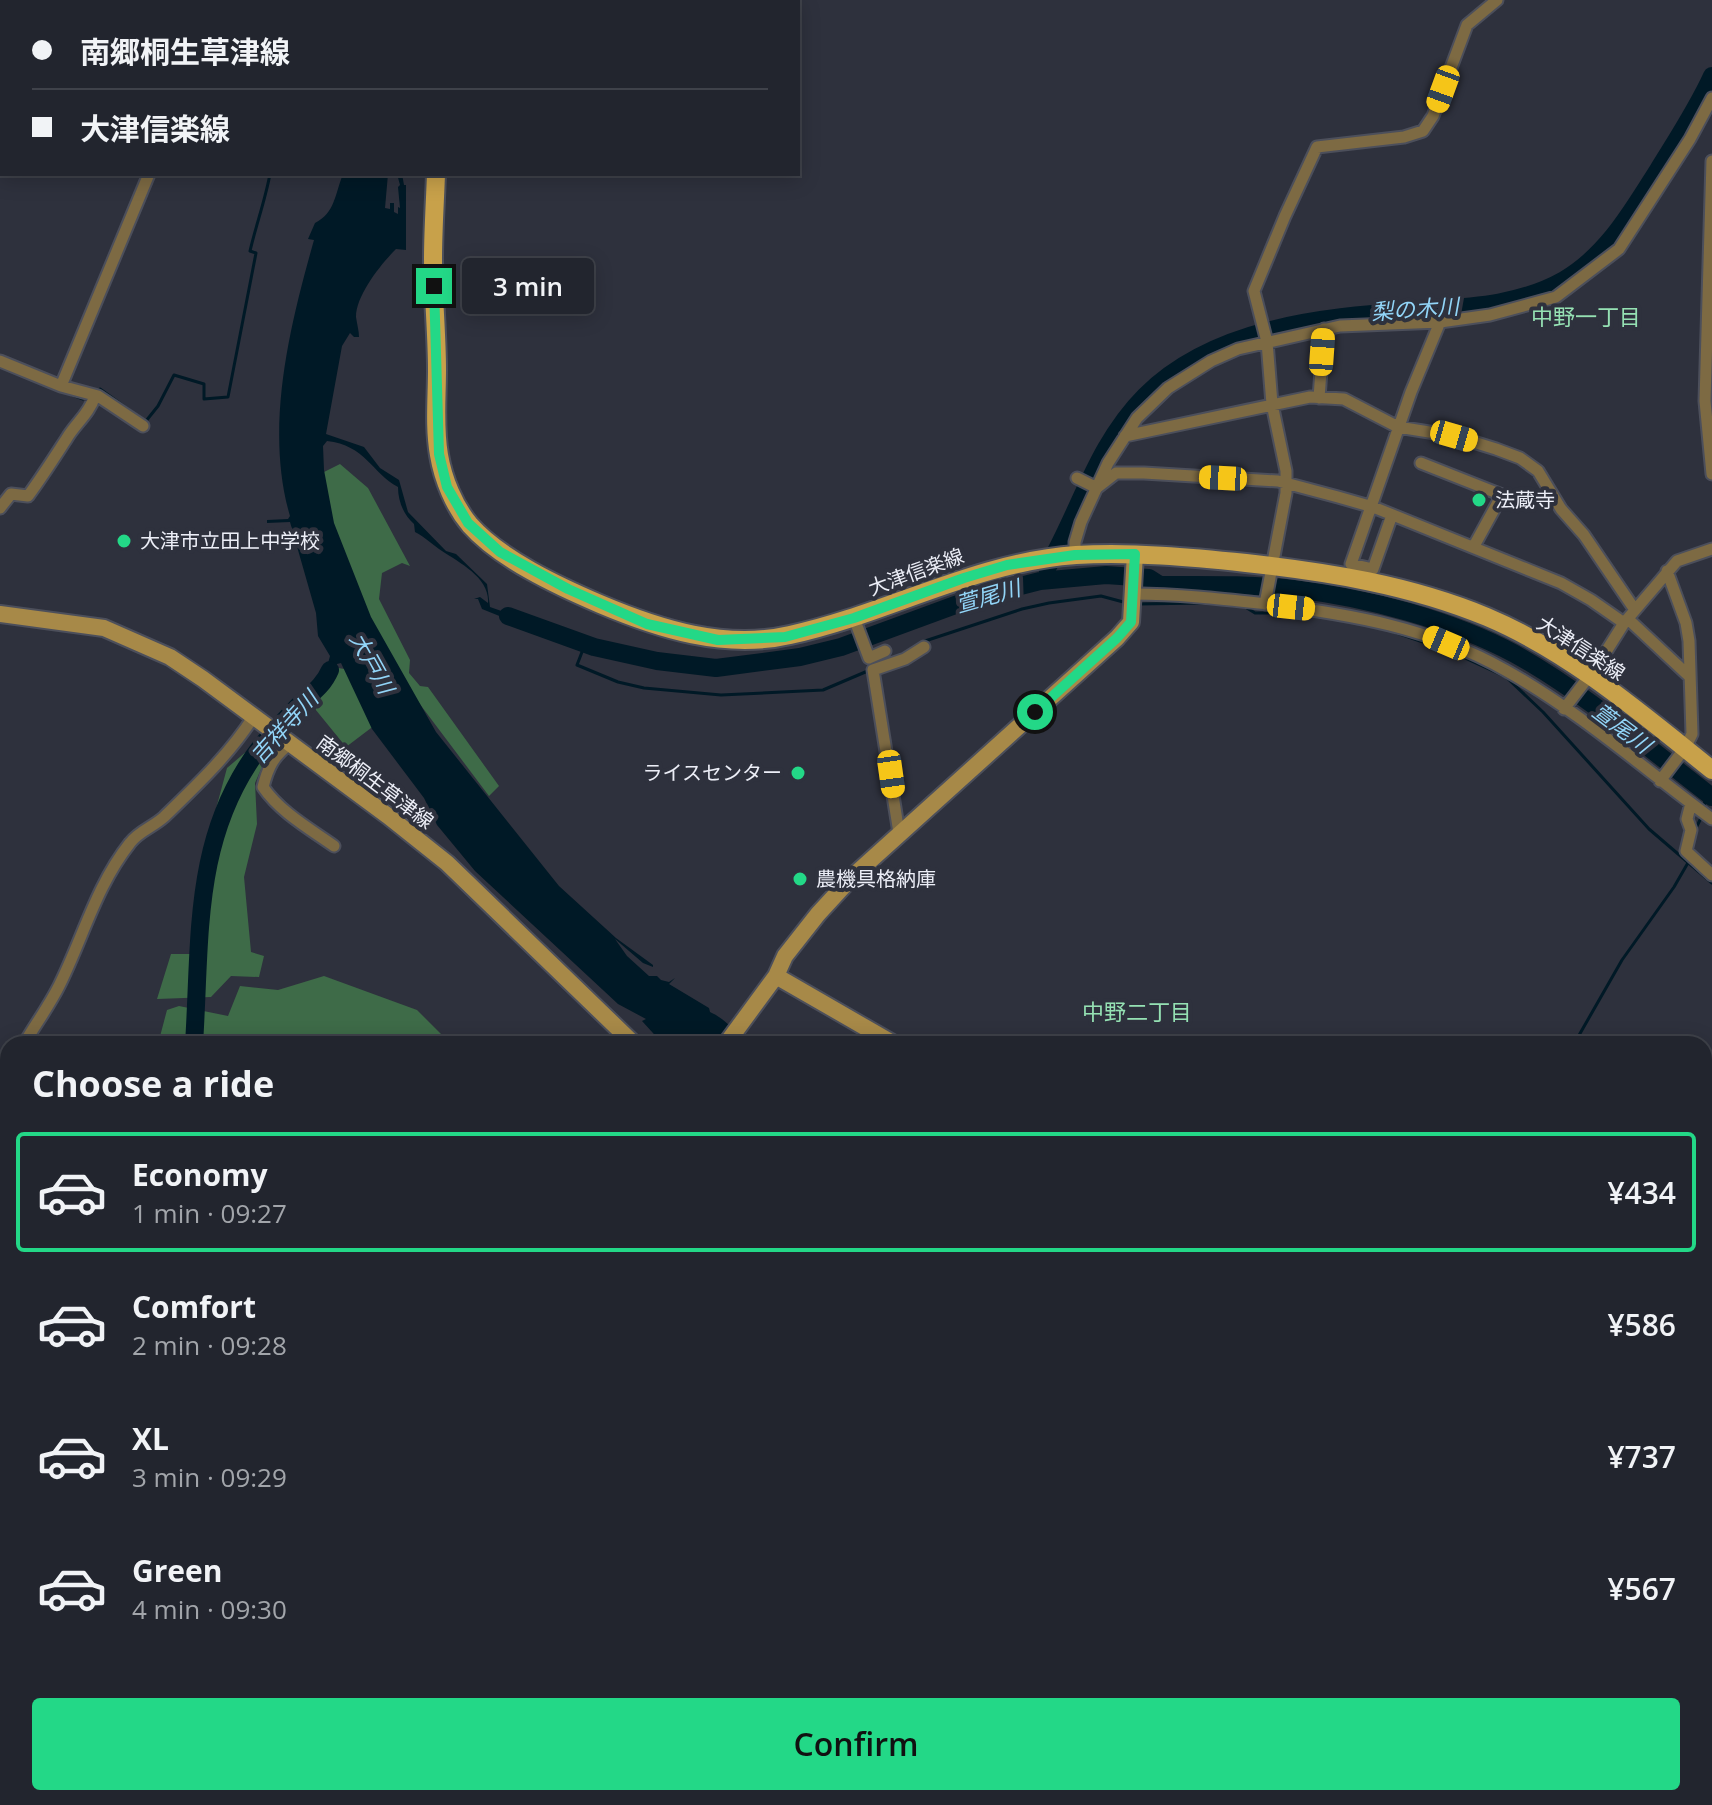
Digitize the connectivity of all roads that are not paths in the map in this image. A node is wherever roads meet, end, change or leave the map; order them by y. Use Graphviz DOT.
graph roads {
  1 [pos="1497,0"];
  2 [pos="1712,99"];
  3 [pos="1712,161"];
  4 [pos="148,176"];
  5 [pos="436,176"];
  6 [pos="1443,320"];
  7 [pos="1324,329"];
  8 [pos="1710,337"];
  9 [pos="1266,340"];
  10 [pos="0,361"];
  11 [pos="61,386"];
  12 [pos="95,396"];
  13 [pos="1319,398"];
  14 [pos="1272,404"];
  15 [pos="143,426"];
  16 [pos="1398,427"];
  17 [pos="1125,436"];
  18 [pos="1421,463"];
  19 [pos="1712,474"];
  20 [pos="1077,478"];
  21 [pos="1286,483"];
  22 [pos="1097,488"];
  23 [pos="1373,507"];
  24 [pos="0,508"];
  25 [pos="1392,515"];
  26 [pos="1474,546"];
  27 [pos="1712,549"];
  28 [pos="1068,556"];
  29 [pos="1135,557"];
  30 [pos="1270,570"];
  31 [pos="1667,571"];
  32 [pos="1359,572"];
  33 [pos="1134,592"];
  34 [pos="1265,604"];
  35 [pos="0,614"];
  36 [pos="1629,617"];
  37 [pos="856,622"];
  38 [pos="924,647"];
  39 [pos="885,651"];
  40 [pos="1689,676"];
  41 [pos="1587,679"];
  42 [pos="1566,708"];
  43 [pos="254,716"];
  44 [pos="289,742"];
  45 [pos="1683,752"];
  46 [pos="1712,770"];
  47 [pos="1662,779"];
  48 [pos="1691,803"];
  49 [pos="1712,819"];
  50 [pos="899,833"];
  51 [pos="334,846"];
  52 [pos="1712,875"];
  53 [pos="776,976"];
  54 [pos="29,1036"];
  55 [pos="626,1036"];
  56 [pos="732,1036"];
  57 [pos="880,1036"];
  1 -- 9 [label="street"];
  2 -- 6 [label="street"];
  3 -- 8 [label="street"];
  4 -- 11 [label="street"];
  5 -- 37 [label="main road, 大津信楽線"];
  6 -- 7 [label="street"];
  6 -- 16 [label="street"];
  7 -- 9 [label="street"];
  7 -- 13 [label="street"];
  8 -- 19 [label="street"];
  9 -- 14 [label="street"];
  9 -- 17 [label="street"];
  10 -- 11 [label="street"];
  11 -- 12 [label="street"];
  12 -- 15 [label="street"];
  12 -- 24 [label="street"];
  13 -- 14 [label="street"];
  13 -- 16 [label="street"];
  14 -- 17 [label="street"];
  14 -- 21 [label="street"];
  16 -- 23 [label="street"];
  16 -- 36 [label="street"];
  17 -- 22 [label="street"];
  18 -- 26 [label="street"];
  20 -- 22 [label="street"];
  21 -- 22 [label="street"];
  21 -- 23 [label="street"];
  21 -- 30 [label="street"];
  22 -- 28 [label="street"];
  23 -- 25 [label="street"];
  23 -- 32 [label="street"];
  25 -- 26 [label="street"];
  25 -- 32 [label="street"];
  26 -- 36 [label="street"];
  27 -- 31 [label="street"];
  28 -- 29 [label="main road, 大津信楽線"];
  28 -- 37 [label="main road, 大津信楽線"];
  29 -- 30 [label="main road, 大津信楽線"];
  29 -- 33 [label="main road"];
  30 -- 32 [label="main road, 大津信楽線"];
  30 -- 34 [label="street"];
  31 -- 36 [label="street"];
  31 -- 40 [label="street"];
  32 -- 41 [label="main road, 大津信楽線"];
  33 -- 34 [label="street"];
  33 -- 50 [label="main road"];
  34 -- 42 [label="street"];
  35 -- 43 [label="main road, 南郷桐生草津線"];
  36 -- 40 [label="street"];
  36 -- 41 [label="street"];
  37 -- 39 [label="street"];
  38 -- 50 [label="street"];
  40 -- 45 [label="street"];
  41 -- 42 [label="street"];
  41 -- 45 [label="main road, 大津信楽線"];
  42 -- 47 [label="street"];
  43 -- 44 [label="main road, 南郷桐生草津線"];
  43 -- 54 [label="street"];
  44 -- 51 [label="street"];
  44 -- 55 [label="main road, 南郷桐生草津線"];
  45 -- 46 [label="main road, 大津信楽線"];
  45 -- 47 [label="street"];
  47 -- 48 [label="street"];
  48 -- 49 [label="street"];
  48 -- 52 [label="street"];
  50 -- 53 [label="main road"];
  53 -- 56 [label="main road"];
  53 -- 57 [label="main road"];
}
